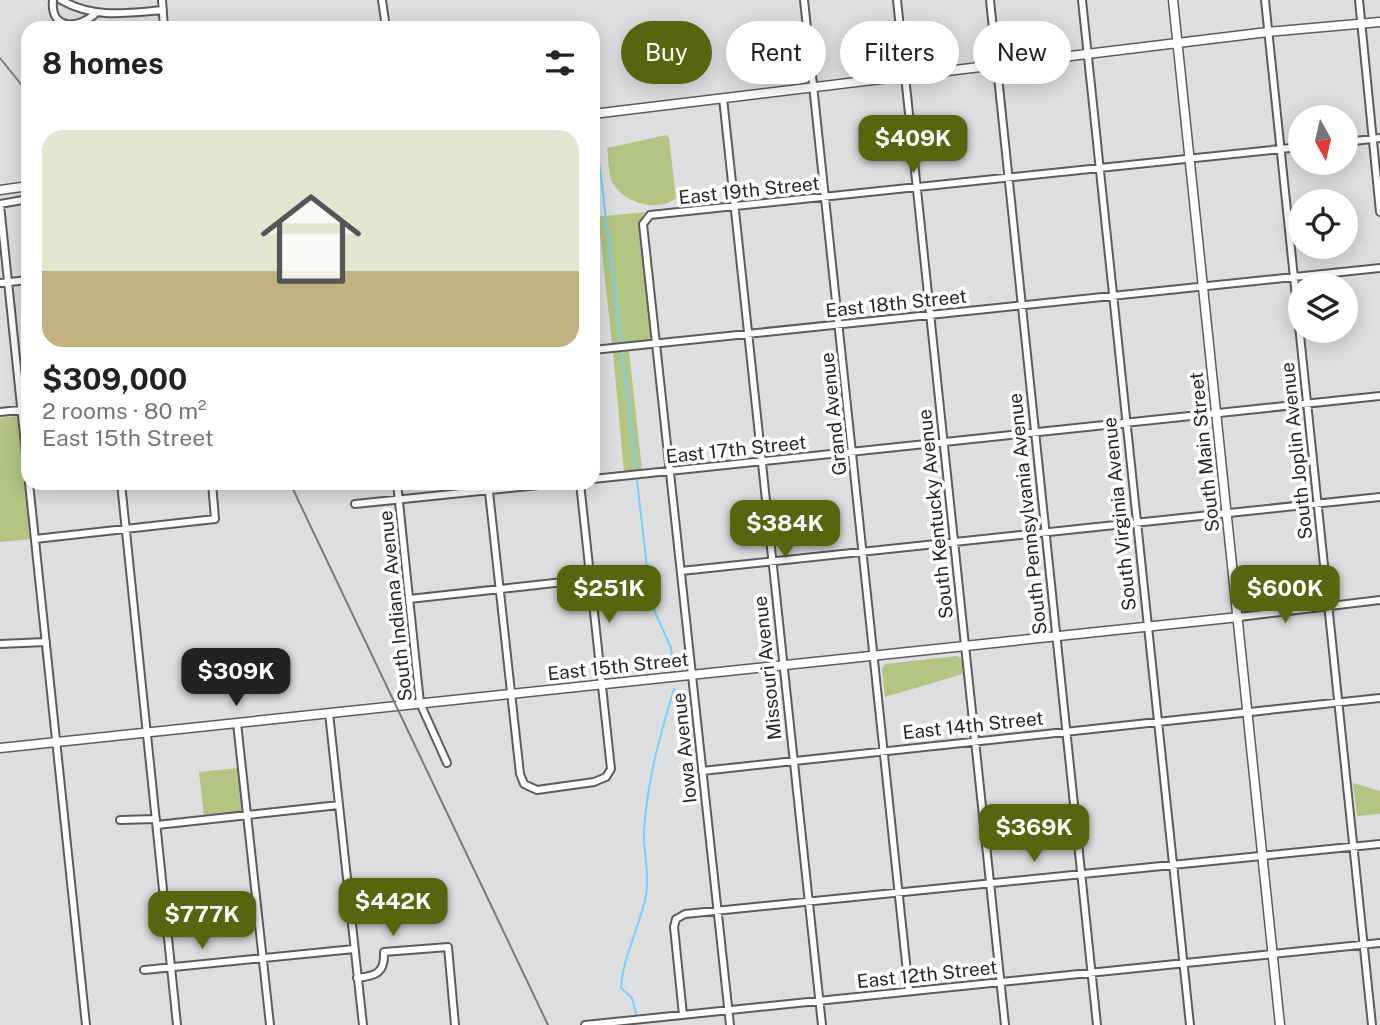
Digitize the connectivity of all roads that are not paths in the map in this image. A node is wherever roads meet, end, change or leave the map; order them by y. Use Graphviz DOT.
graph roads {
  1 [pos="53,0"];
  2 [pos="61,0"];
  3 [pos="162,0"];
  4 [pos="382,0"];
  5 [pos="804,0"];
  6 [pos="897,0"];
  7 [pos="990,0"];
  8 [pos="1082,0"];
  9 [pos="1173,0"];
  10 [pos="1265,0"];
  11 [pos="1359,0"];
  12 [pos="163,10"];
  13 [pos="96,13"];
  14 [pos="62,21"];
  15 [pos="86,21"];
  16 [pos="164,21"];
  17 [pos="385,21"];
  18 [pos="900,21"];
  19 [pos="992,21"];
  20 [pos="1361,22"];
  21 [pos="1380,22"];
  22 [pos="1268,32"];
  23 [pos="1177,44"];
  24 [pos="1087,54"];
  25 [pos="1071,56"];
  26 [pos="840,83"];
  27 [pos="907,84"];
  28 [pos="998,84"];
  29 [pos="814,86"];
  30 [pos="723,98"];
  31 [pos="600,113"];
  32 [pos="1376,139"];
  33 [pos="1358,141"];
  34 [pos="1288,148"];
  35 [pos="1280,149"];
  36 [pos="1189,159"];
  37 [pos="1099,169"];
  38 [pos="1008,178"];
  39 [pos="21,188"];
  40 [pos="916,188"];
  41 [pos="0,190"];
  42 [pos="827,197"];
  43 [pos="21,201"];
  44 [pos="0,204"];
  45 [pos="735,206"];
  46 [pos="1380,212"];
  47 [pos="646,218"];
  48 [pos="1380,268"];
  49 [pos="1294,273"];
  50 [pos="1332,273"];
  51 [pos="1288,278"];
  52 [pos="4,283"];
  53 [pos="1203,287"];
  54 [pos="1112,297"];
  55 [pos="1021,306"];
  56 [pos="930,315"];
  57 [pos="840,325"];
  58 [pos="748,334"];
  59 [pos="1301,343"];
  60 [pos="657,344"];
  61 [pos="600,349"];
  62 [pos="21,391"];
  63 [pos="1380,396"];
  64 [pos="1307,404"];
  65 [pos="21,410"];
  66 [pos="0,412"];
  67 [pos="1216,414"];
  68 [pos="1126,424"];
  69 [pos="1034,433"];
  70 [pos="943,443"];
  71 [pos="852,453"];
  72 [pos="761,462"];
  73 [pos="670,472"];
  74 [pos="600,479"];
  75 [pos="30,490"];
  76 [pos="122,490"];
  77 [pos="213,490"];
  78 [pos="398,490"];
  79 [pos="461,490"];
  80 [pos="489,490"];
  81 [pos="581,490"];
  82 [pos="1380,497"];
  83 [pos="399,499"];
  84 [pos="355,504"];
  85 [pos="1318,504"];
  86 [pos="1226,513"];
  87 [pos="1136,523"];
  88 [pos="126,528"];
  89 [pos="1045,533"];
  90 [pos="35,539"];
  91 [pos="954,542"];
  92 [pos="863,551"];
  93 [pos="771,561"];
  94 [pos="681,571"];
  95 [pos="591,579"];
  96 [pos="499,589"];
  97 [pos="409,600"];
  98 [pos="1380,600"];
  99 [pos="1328,606"];
  100 [pos="1239,617"];
  101 [pos="1147,627"];
  102 [pos="1056,636"];
  103 [pos="46,642"];
  104 [pos="0,644"];
  105 [pos="964,645"];
  106 [pos="874,654"];
  107 [pos="783,665"];
  108 [pos="692,674"];
  109 [pos="602,684"];
  110 [pos="511,693"];
  111 [pos="1380,698"];
  112 [pos="1338,702"];
  113 [pos="420,703"];
  114 [pos="1247,712"];
  115 [pos="329,713"];
  116 [pos="1157,722"];
  117 [pos="237,723"];
  118 [pos="147,732"];
  119 [pos="1065,732"];
  120 [pos="975,741"];
  121 [pos="56,742"];
  122 [pos="0,748"];
  123 [pos="884,750"];
  124 [pos="793,760"];
  125 [pos="447,763"];
  126 [pos="702,771"];
  127 [pos="339,805"];
  128 [pos="247,816"];
  129 [pos="120,820"];
  130 [pos="156,822"];
  131 [pos="1380,844"];
  132 [pos="1353,847"];
  133 [pos="1262,856"];
  134 [pos="1172,865"];
  135 [pos="1081,873"];
  136 [pos="990,883"];
  137 [pos="899,892"];
  138 [pos="808,902"];
  139 [pos="719,911"];
  140 [pos="1380,943"];
  141 [pos="1363,945"];
  142 [pos="354,949"];
  143 [pos="1273,954"];
  144 [pos="263,959"];
  145 [pos="1183,963"];
  146 [pos="171,968"];
  147 [pos="144,971"];
  148 [pos="1091,973"];
  149 [pos="357,978"];
  150 [pos="1001,982"];
  151 [pos="909,991"];
  152 [pos="818,1001"];
  153 [pos="728,1010"];
  154 [pos="682,1015"];
  155 [pos="86,1025"];
  156 [pos="177,1025"];
  157 [pos="270,1025"];
  158 [pos="363,1025"];
  159 [pos="455,1025"];
  160 [pos="584,1025"];
  161 [pos="730,1025"];
  162 [pos="821,1025"];
  163 [pos="1005,1025"];
  164 [pos="1097,1025"];
  165 [pos="1189,1025"];
  166 [pos="1280,1025"];
  167 [pos="1372,1025"];
  1 -- 14 [label="street"];
  2 -- 13 [label="street"];
  3 -- 12 [label="street"];
  4 -- 17 [label="street"];
  5 -- 29 [label="street, Grand Avenue"];
  6 -- 18 [label="street, South Kentucky Avenue"];
  7 -- 19 [label="street, South Pennsylvania Avenue"];
  8 -- 24 [label="street, South Virginia Avenue"];
  9 -- 23 [label="main road, South Main Street"];
  10 -- 22 [label="street, South Joplin Avenue"];
  11 -- 20 [label="street"];
  12 -- 13 [label="street"];
  12 -- 16 [label="street"];
  13 -- 15 [label="street"];
  20 -- 21 [label="main road"];
  20 -- 22 [label="main road"];
  20 -- 32 [label="street"];
  22 -- 23 [label="main road"];
  22 -- 35 [label="street, South Joplin Avenue"];
  23 -- 24 [label="main road"];
  23 -- 36 [label="main road, South Main Street"];
  24 -- 25 [label="main road"];
  24 -- 37 [label="street, South Virginia Avenue"];
  26 -- 29 [label="main road"];
  27 -- 40 [label="street, South Kentucky Avenue"];
  28 -- 38 [label="street, South Pennsylvania Avenue"];
  29 -- 30 [label="main road"];
  29 -- 42 [label="street, Grand Avenue"];
  30 -- 31 [label="main road"];
  30 -- 45 [label="street, Missouri Avenue"];
  32 -- 33 [label="street"];
  32 -- 46 [label="street"];
  34 -- 35 [label="street, East 19th Street"];
  35 -- 36 [label="street, East 19th Street"];
  35 -- 49 [label="street, South Joplin Avenue"];
  36 -- 37 [label="street, East 19th Street"];
  36 -- 53 [label="main road, South Main Street"];
  37 -- 38 [label="street, East 19th Street"];
  37 -- 54 [label="street, South Virginia Avenue"];
  38 -- 40 [label="street, East 19th Street"];
  38 -- 55 [label="street, South Pennsylvania Avenue"];
  39 -- 41 [label="main road"];
  40 -- 42 [label="street, East 19th Street"];
  40 -- 56 [label="street, South Kentucky Avenue"];
  42 -- 45 [label="street, East 19th Street"];
  42 -- 57 [label="street, Grand Avenue"];
  43 -- 44 [label="street"];
  44 -- 52 [label="street"];
  45 -- 47 [label="street, East 19th Street"];
  45 -- 58 [label="street, Missouri Avenue"];
  47 -- 60 [label="street, Iowa Avenue"];
  48 -- 50 [label="street, East 18th Street"];
  51 -- 53 [label="street, East 18th Street"];
  52 -- 62 [label="street"];
  53 -- 54 [label="street, East 18th Street"];
  53 -- 67 [label="main road, South Main Street"];
  54 -- 55 [label="street, East 18th Street"];
  54 -- 68 [label="street, South Virginia Avenue"];
  55 -- 56 [label="street, East 18th Street"];
  55 -- 69 [label="street, South Pennsylvania Avenue"];
  56 -- 57 [label="street, East 18th Street"];
  56 -- 70 [label="street, South Kentucky Avenue"];
  57 -- 58 [label="street, East 18th Street"];
  57 -- 71 [label="street, Grand Avenue"];
  58 -- 60 [label="street, East 18th Street"];
  58 -- 72 [label="street, Missouri Avenue"];
  59 -- 64 [label="street, South Joplin Avenue"];
  60 -- 61 [label="street, East 18th Street"];
  60 -- 73 [label="street, Iowa Avenue"];
  63 -- 64 [label="street, East 17th Street"];
  64 -- 67 [label="street, East 17th Street"];
  64 -- 85 [label="street, South Joplin Avenue"];
  65 -- 66 [label="street"];
  67 -- 68 [label="street, East 17th Street"];
  67 -- 86 [label="main road, South Main Street"];
  68 -- 69 [label="street, East 17th Street"];
  68 -- 87 [label="street, South Virginia Avenue"];
  69 -- 70 [label="street, East 17th Street"];
  69 -- 89 [label="street, South Pennsylvania Avenue"];
  70 -- 71 [label="street, East 17th Street"];
  70 -- 91 [label="street, South Kentucky Avenue"];
  71 -- 72 [label="street, East 17th Street"];
  71 -- 92 [label="street, Grand Avenue"];
  72 -- 73 [label="street, East 17th Street"];
  72 -- 93 [label="street, Missouri Avenue"];
  73 -- 74 [label="street, East 17th Street"];
  73 -- 94 [label="street, Iowa Avenue"];
  75 -- 90 [label="street"];
  76 -- 88 [label="street"];
  77 -- 88 [label="street"];
  78 -- 83 [label="street, South Indiana Avenue"];
  79 -- 83 [label="street"];
  80 -- 96 [label="street"];
  81 -- 95 [label="street"];
  82 -- 85 [label="street"];
  83 -- 84 [label="street"];
  83 -- 97 [label="street, South Indiana Avenue"];
  85 -- 86 [label="street"];
  85 -- 99 [label="street, South Joplin Avenue"];
  86 -- 87 [label="street"];
  86 -- 100 [label="main road, South Main Street"];
  87 -- 89 [label="street"];
  87 -- 101 [label="street, South Virginia Avenue"];
  88 -- 90 [label="street"];
  88 -- 118 [label="street"];
  89 -- 91 [label="street"];
  89 -- 102 [label="street, South Pennsylvania Avenue"];
  90 -- 103 [label="street"];
  91 -- 92 [label="street"];
  91 -- 105 [label="street, South Kentucky Avenue"];
  92 -- 93 [label="street"];
  92 -- 106 [label="street, Grand Avenue"];
  93 -- 94 [label="street"];
  93 -- 107 [label="street, Missouri Avenue"];
  94 -- 108 [label="street, Iowa Avenue"];
  95 -- 96 [label="street"];
  95 -- 109 [label="street"];
  96 -- 97 [label="street"];
  96 -- 110 [label="street"];
  97 -- 113 [label="street, South Indiana Avenue"];
  98 -- 99 [label="street"];
  99 -- 100 [label="street"];
  99 -- 112 [label="street, South Joplin Avenue"];
  100 -- 101 [label="main road, East 15th Street"];
  100 -- 114 [label="main road, South Main Street"];
  101 -- 102 [label="main road, East 15th Street"];
  101 -- 116 [label="street, South Virginia Avenue"];
  102 -- 105 [label="main road, East 15th Street"];
  102 -- 119 [label="street, South Pennsylvania Avenue"];
  103 -- 104 [label="street"];
  103 -- 121 [label="street"];
  105 -- 106 [label="main road, East 15th Street"];
  105 -- 120 [label="street, South Kentucky Avenue"];
  106 -- 107 [label="main road, East 15th Street"];
  106 -- 123 [label="street, Grand Avenue"];
  107 -- 108 [label="main road, East 15th Street"];
  107 -- 124 [label="street, Missouri Avenue"];
  108 -- 109 [label="main road, East 15th Street"];
  108 -- 126 [label="street, Iowa Avenue"];
  109 -- 110 [label="main road, East 15th Street"];
  109 -- 110 [label="street"];
  110 -- 113 [label="main road, East 15th Street"];
  111 -- 112 [label="street, East 14th Street"];
  112 -- 114 [label="street, East 14th Street"];
  112 -- 132 [label="street, South Joplin Avenue"];
  113 -- 115 [label="main road, East 15th Street"];
  113 -- 125 [label="street, South Indiana Avenue"];
  114 -- 116 [label="street, East 14th Street"];
  114 -- 133 [label="main road, South Main Street"];
  115 -- 117 [label="main road, East 15th Street"];
  115 -- 127 [label="street"];
  116 -- 119 [label="street, East 14th Street"];
  116 -- 134 [label="street, South Virginia Avenue"];
  117 -- 118 [label="main road, East 15th Street"];
  117 -- 128 [label="street"];
  118 -- 121 [label="main road, East 15th Street"];
  118 -- 130 [label="street"];
  119 -- 120 [label="street, East 14th Street"];
  119 -- 135 [label="street, South Pennsylvania Avenue"];
  120 -- 123 [label="street, East 14th Street"];
  120 -- 136 [label="street, South Kentucky Avenue"];
  121 -- 122 [label="main road, East 15th Street"];
  121 -- 155 [label="street"];
  123 -- 124 [label="street, East 14th Street"];
  123 -- 137 [label="street, Grand Avenue"];
  124 -- 126 [label="street, East 14th Street"];
  124 -- 138 [label="street, Missouri Avenue"];
  126 -- 139 [label="street, Iowa Avenue"];
  127 -- 128 [label="street"];
  127 -- 142 [label="street"];
  128 -- 130 [label="street"];
  128 -- 144 [label="street"];
  129 -- 130 [label="street"];
  130 -- 146 [label="street"];
  131 -- 132 [label="street"];
  132 -- 133 [label="street"];
  132 -- 141 [label="street, South Joplin Avenue"];
  133 -- 134 [label="street"];
  133 -- 143 [label="main road, South Main Street"];
  134 -- 135 [label="street"];
  134 -- 145 [label="street, South Virginia Avenue"];
  135 -- 136 [label="street"];
  135 -- 148 [label="street, South Pennsylvania Avenue"];
  136 -- 137 [label="street"];
  136 -- 150 [label="street, South Kentucky Avenue"];
  137 -- 138 [label="street"];
  137 -- 151 [label="street, Grand Avenue"];
  138 -- 139 [label="street"];
  138 -- 152 [label="street, Missouri Avenue"];
  139 -- 153 [label="street, Iowa Avenue"];
  139 -- 154 [label="street"];
  140 -- 141 [label="street, East 12th Street"];
  141 -- 143 [label="street, East 12th Street"];
  141 -- 167 [label="street, South Joplin Avenue"];
  142 -- 144 [label="street"];
  142 -- 149 [label="street"];
  143 -- 145 [label="street, East 12th Street"];
  143 -- 166 [label="main road, South Main Street"];
  144 -- 146 [label="street"];
  144 -- 157 [label="street"];
  145 -- 148 [label="street, East 12th Street"];
  145 -- 165 [label="street, South Virginia Avenue"];
  146 -- 147 [label="street"];
  146 -- 156 [label="street"];
  148 -- 150 [label="street, East 12th Street"];
  148 -- 164 [label="street, South Pennsylvania Avenue"];
  149 -- 158 [label="street"];
  149 -- 159 [label="street"];
  150 -- 151 [label="street, East 12th Street"];
  150 -- 163 [label="street, South Kentucky Avenue"];
  151 -- 152 [label="street, East 12th Street"];
  152 -- 153 [label="street, East 12th Street"];
  152 -- 162 [label="street, Missouri Avenue"];
  153 -- 154 [label="street, East 12th Street"];
  153 -- 161 [label="street, Iowa Avenue"];
  154 -- 160 [label="street, East 12th Street"];
}
